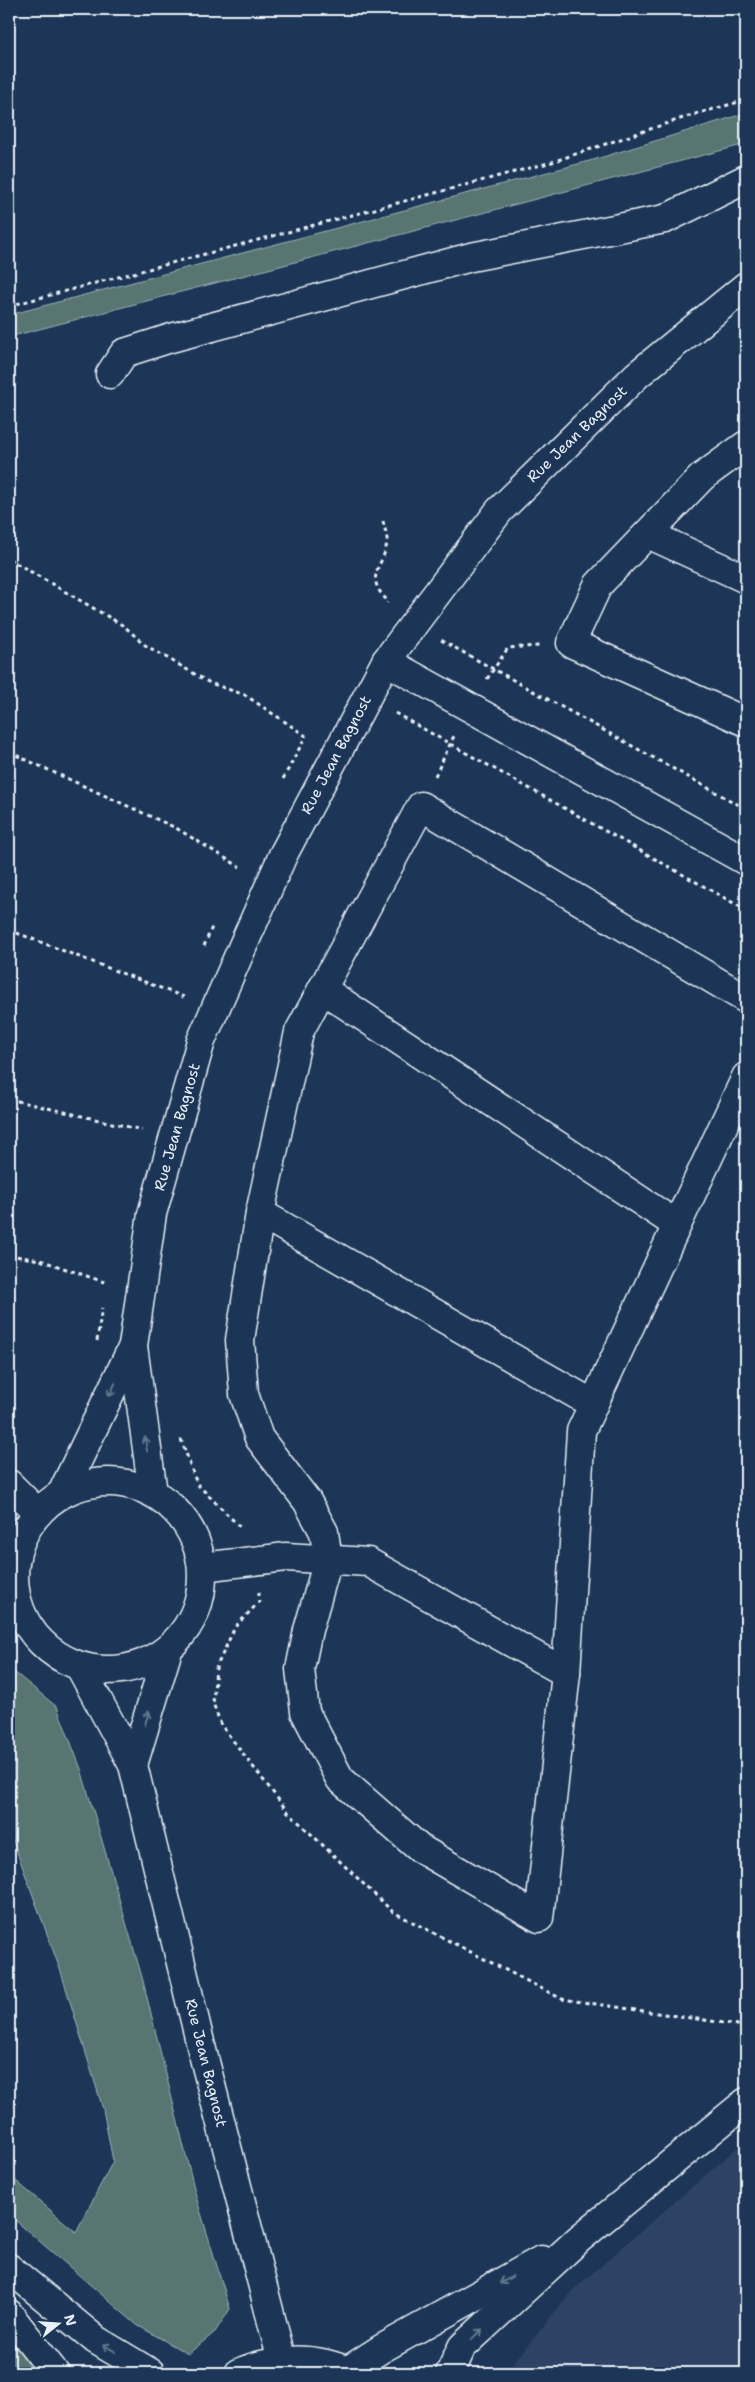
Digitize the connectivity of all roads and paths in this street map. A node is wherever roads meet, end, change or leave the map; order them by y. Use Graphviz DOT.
graph roads {
  1 [pos="746,100"];
  2 [pos="746,179"];
  3 [pos="746,286"];
  4 [pos="9,306"];
  5 [pos="110,374"];
  6 [pos="744,449"];
  7 [pos="383,521"];
  8 [pos="648,534"];
  9 [pos="9,560"];
  10 [pos="746,579"];
  11 [pos="414,626"];
  12 [pos="386,661"];
  13 [pos="366,697"];
  14 [pos="746,722"];
  15 [pos="306,736"];
  16 [pos="9,752"];
  17 [pos="746,809"];
  18 [pos="746,861"];
  19 [pos="240,867"];
  20 [pos="746,910"];
  21 [pos="9,930"];
  22 [pos="322,989"];
  23 [pos="187,998"];
  24 [pos="746,999"];
  25 [pos="746,1077"];
  26 [pos="9,1099"];
  27 [pos="142,1130"];
  28 [pos="260,1213"];
  29 [pos="677,1226"];
  30 [pos="9,1256"];
  31 [pos="107,1282"];
  32 [pos="133,1346"];
  33 [pos="593,1404"];
  34 [pos="9,1484"];
  35 [pos="62,1493"];
  36 [pos="153,1493"];
  37 [pos="38,1513"];
  38 [pos="328,1560"];
  39 [pos="11,1567"];
  40 [pos="202,1567"];
  41 [pos="168,1650"];
  42 [pos="80,1666"];
  43 [pos="566,1674"];
  44 [pos="133,1765"];
  45 [pos="746,2102"];
  46 [pos="579,2239"];
  47 [pos="9,2268"];
  48 [pos="9,2314"];
  49 [pos="282,2361"];
  50 [pos="349,2372"];
  51 [pos="55,2373"];
  52 [pos="151,2373"];
  53 [pos="239,2373"];
  54 [pos="450,2373"];
  1 -- 4 [label="path"];
  2 -- 5 [label="street"];
  3 -- 11 [label="street, Rue Jean Bagnost"];
  6 -- 8 [label="street"];
  7 -- 11 [label="path"];
  8 -- 10 [label="street"];
  8 -- 14 [label="street"];
  9 -- 15 [label="path"];
  11 -- 12 [label="street, Rue Jean Bagnost"];
  11 -- 17 [label="path"];
  12 -- 13 [label="street, Rue Jean Bagnost"];
  12 -- 18 [label="street"];
  13 -- 20 [label="path"];
  13 -- 32 [label="street, Rue Jean Bagnost"];
  16 -- 19 [label="path"];
  21 -- 23 [label="path"];
  22 -- 24 [label="street"];
  22 -- 28 [label="street"];
  22 -- 29 [label="street"];
  25 -- 29 [label="street"];
  26 -- 27 [label="path"];
  28 -- 33 [label="street"];
  28 -- 38 [label="street"];
  29 -- 33 [label="street"];
  30 -- 31 [label="path"];
  32 -- 35 [label="street, Rue Jean Bagnost, one-way"];
  36 -- 32 [label="street, Rue Jean Bagnost, one-way"];
  33 -- 43 [label="street"];
  34 -- 37 [label="street"];
  35 -- 36 [label="street, Rue Jean Bagnost"];
  35 -- 37 [label="street, Rue Jean Bagnost"];
  36 -- 40 [label="street, Rue Jean Bagnost"];
  37 -- 39 [label="street, Rue Jean Bagnost"];
  38 -- 40 [label="street"];
  38 -- 43 [label="street"];
  38 -- 43 [label="street"];
  39 -- 42 [label="street, Rue Jean Bagnost"];
  40 -- 41 [label="street, Rue Jean Bagnost"];
  41 -- 42 [label="street, Rue Jean Bagnost"];
  44 -- 41 [label="street, Rue Jean Bagnost, one-way"];
  42 -- 44 [label="street, Rue Jean Bagnost"];
  44 -- 49 [label="street, Rue Jean Bagnost"];
  45 -- 46 [label="street"];
  46 -- 50 [label="street, one-way"];
  54 -- 46 [label="street, one-way"];
  52 -- 47 [label="street, one-way"];
  48 -- 51 [label="street"];
  49 -- 50 [label="street"];
  49 -- 53 [label="street"];
}
